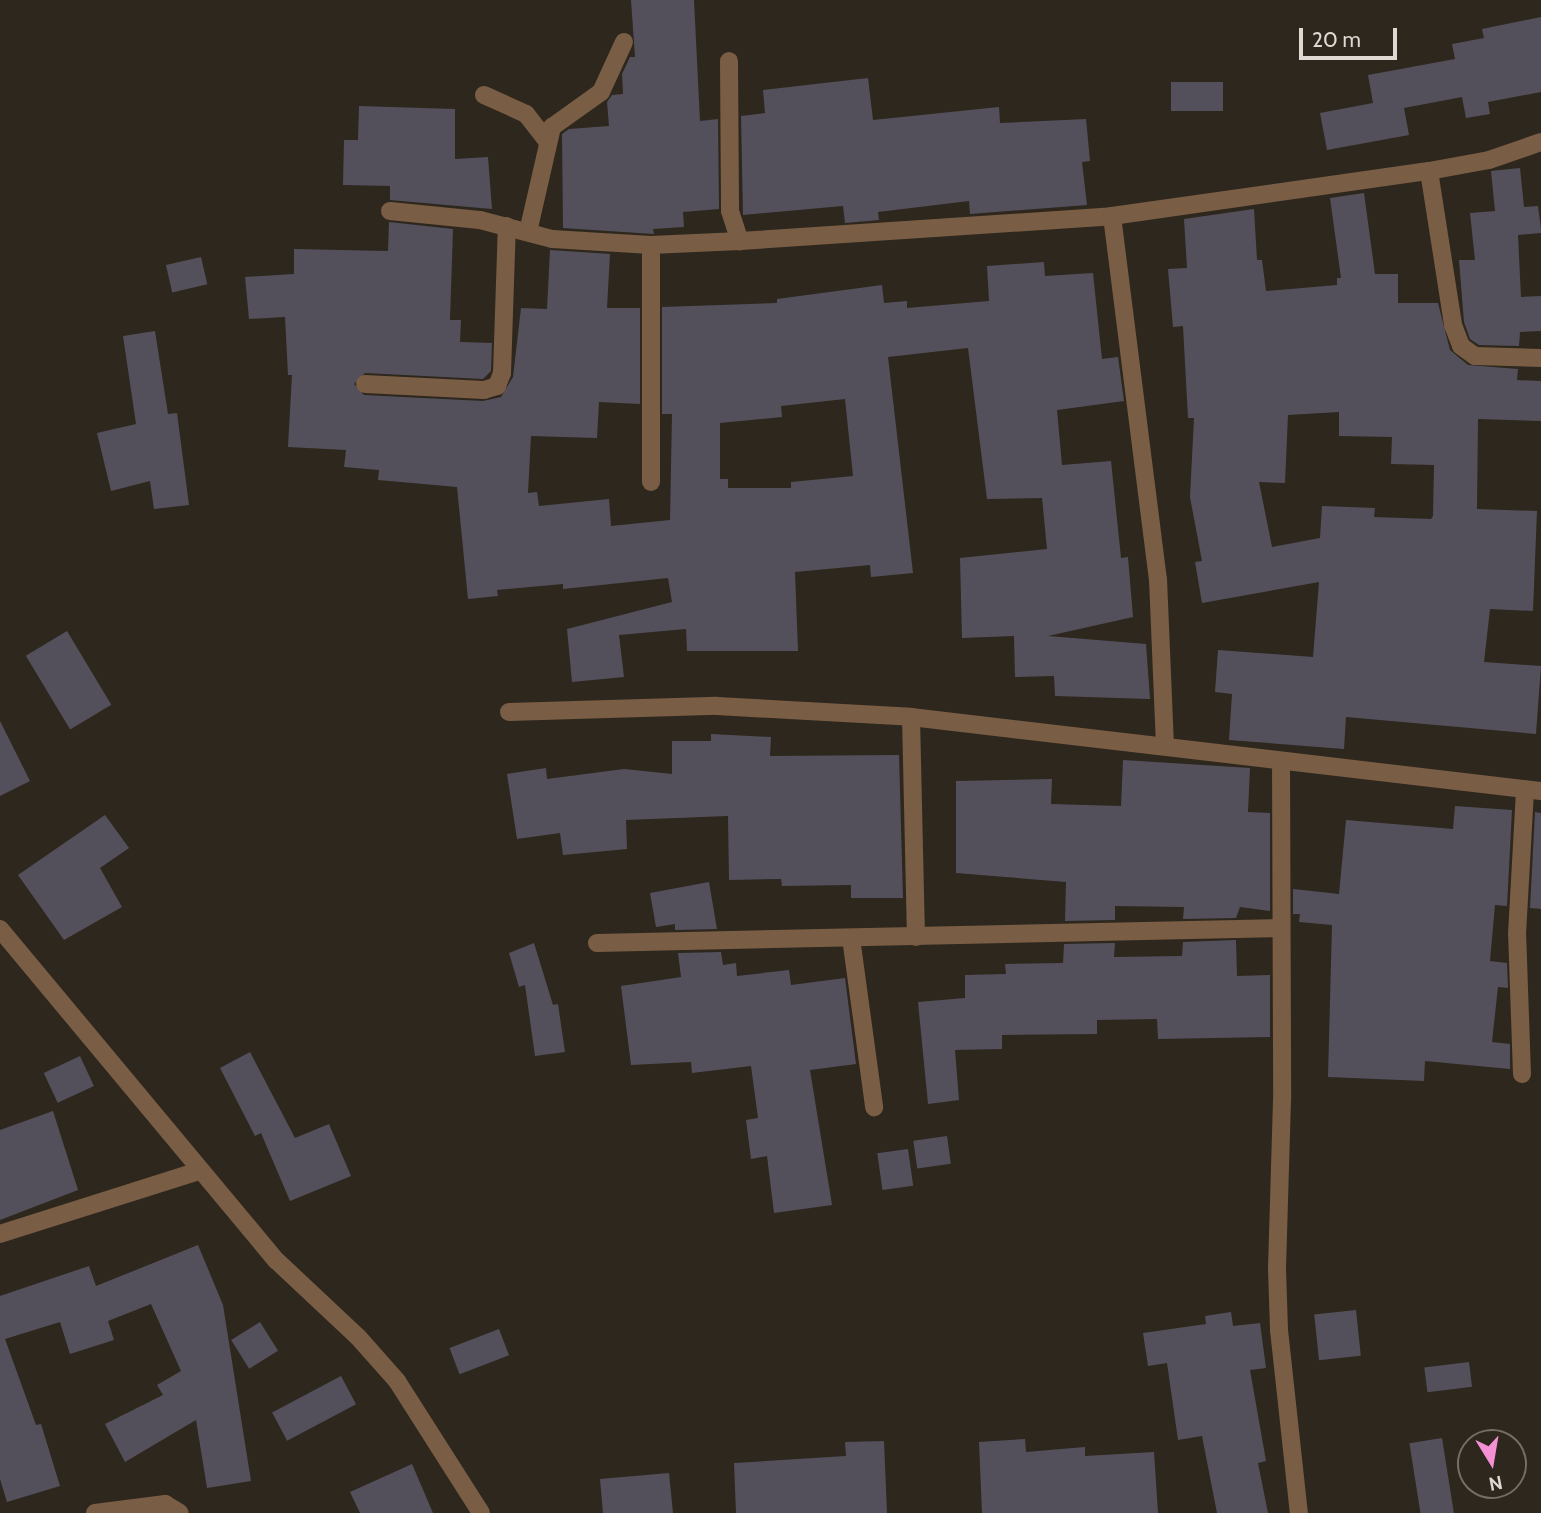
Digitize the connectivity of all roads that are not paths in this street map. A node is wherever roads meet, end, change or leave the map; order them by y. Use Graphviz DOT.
graph roads {
  1 [pos="624,42"];
  2 [pos="729,61"];
  3 [pos="484,95"];
  4 [pos="546,140"];
  5 [pos="1541,142"];
  6 [pos="1429,171"];
  7 [pos="390,211"];
  8 [pos="1112,216"];
  9 [pos="507,226"];
  10 [pos="528,232"];
  11 [pos="740,241"];
  12 [pos="651,245"];
  13 [pos="1541,358"];
  14 [pos="365,384"];
  15 [pos="651,482"];
  16 [pos="509,712"];
  17 [pos="911,717"];
  18 [pos="1165,743"];
  19 [pos="1281,762"];
  20 [pos="1533,790"];
  21 [pos="1281,928"];
  22 [pos="0,929"];
  23 [pos="916,937"];
  24 [pos="851,938"];
  25 [pos="597,943"];
  26 [pos="1522,1074"];
  27 [pos="874,1107"];
  28 [pos="199,1171"];
  29 [pos="0,1234"];
  30 [pos="95,1513"];
  31 [pos="180,1513"];
  32 [pos="481,1513"];
  33 [pos="1299,1513"];
  1 -- 4 [label="street"];
  2 -- 11 [label="street"];
  3 -- 4 [label="street"];
  4 -- 10 [label="street"];
  5 -- 6 [label="street"];
  6 -- 8 [label="street"];
  6 -- 13 [label="street"];
  7 -- 9 [label="street"];
  8 -- 11 [label="street"];
  8 -- 18 [label="street"];
  9 -- 10 [label="street"];
  9 -- 14 [label="street"];
  10 -- 12 [label="street"];
  11 -- 12 [label="street"];
  12 -- 15 [label="street"];
  16 -- 17 [label="street"];
  17 -- 18 [label="street"];
  17 -- 23 [label="street"];
  18 -- 19 [label="street"];
  19 -- 20 [label="street"];
  19 -- 21 [label="street"];
  20 -- 26 [label="street"];
  21 -- 23 [label="street"];
  21 -- 33 [label="street"];
  22 -- 28 [label="street"];
  23 -- 24 [label="street"];
  24 -- 25 [label="street"];
  24 -- 27 [label="street"];
  28 -- 29 [label="street"];
  28 -- 32 [label="street"];
  30 -- 31 [label="street"];
}
